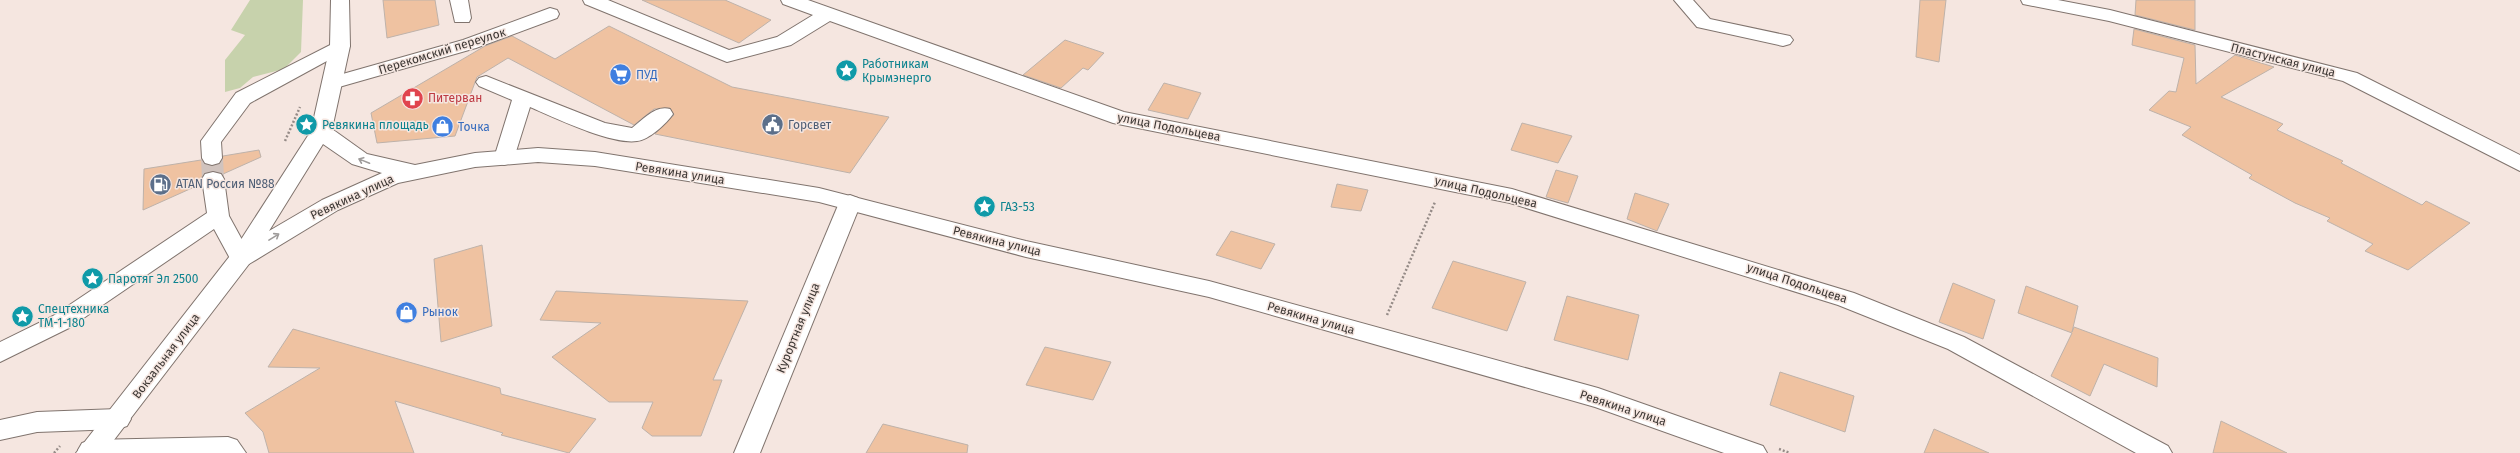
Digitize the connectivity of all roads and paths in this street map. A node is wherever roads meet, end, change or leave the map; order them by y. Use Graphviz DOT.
graph roads {
  1 [pos="340,0"];
  2 [pos="459,0"];
  3 [pos="592,0"];
  4 [pos="790,0"];
  5 [pos="1683,0"];
  6 [pos="2030,0"];
  7 [pos="550,14"];
  8 [pos="827,14"];
  9 [pos="462,18"];
  10 [pos="1783,40"];
  11 [pos="340,46"];
  12 [pos="486,82"];
  13 [pos="332,83"];
  14 [pos="523,98"];
  15 [pos="663,114"];
  16 [pos="321,131"];
  17 [pos="212,158"];
  18 [pos="504,158"];
  19 [pos="2520,164"];
  20 [pos="416,171"];
  21 [pos="213,179"];
  22 [pos="1444,182"];
  23 [pos="850,203"];
  24 [pos="218,216"];
  25 [pos="241,258"];
  26 [pos="1385,319"];
  27 [pos="0,353"];
  28 [pos="118,419"];
  29 [pos="0,430"];
  30 [pos="144,451"];
  31 [pos="90,452"];
  32 [pos="233,453"];
  33 [pos="747,453"];
  34 [pos="1754,453"];
  35 [pos="2159,453"];
  1 -- 11 [label="street, Вокзальная улица"];
  2 -- 9 [label="street"];
  3 -- 8 [label="street"];
  4 -- 8 [label="street, улица Подольцева"];
  5 -- 10 [label="street"];
  6 -- 19 [label="street, Пластунская улица"];
  7 -- 13 [label="street, Перекомский переулок"];
  8 -- 22 [label="street, улица Подольцева"];
  11 -- 13 [label="street, Вокзальная улица"];
  11 -- 17 [label="street"];
  12 -- 14 [label="street"];
  13 -- 16 [label="street, Вокзальная улица"];
  14 -- 15 [label="street"];
  14 -- 18 [label="street"];
  20 -- 16 [label="street, one-way"];
  16 -- 25 [label="street, Вокзальная улица"];
  18 -- 20 [label="street, Ревякина улица"];
  18 -- 23 [label="street, Ревякина улица"];
  25 -- 20 [label="street, Ревякина улица, one-way"];
  21 -- 24 [label="street"];
  22 -- 26 [label="path"];
  22 -- 35 [label="street, улица Подольцева"];
  23 -- 33 [label="street, Курортная улица"];
  23 -- 34 [label="street, Ревякина улица"];
  24 -- 25 [label="street"];
  24 -- 27 [label="street"];
  25 -- 28 [label="street, Вокзальная улица"];
  28 -- 29 [label="street"];
  28 -- 31 [label="street, Вокзальная улица"];
  30 -- 31 [label="street"];
  30 -- 32 [label="street"];
}
